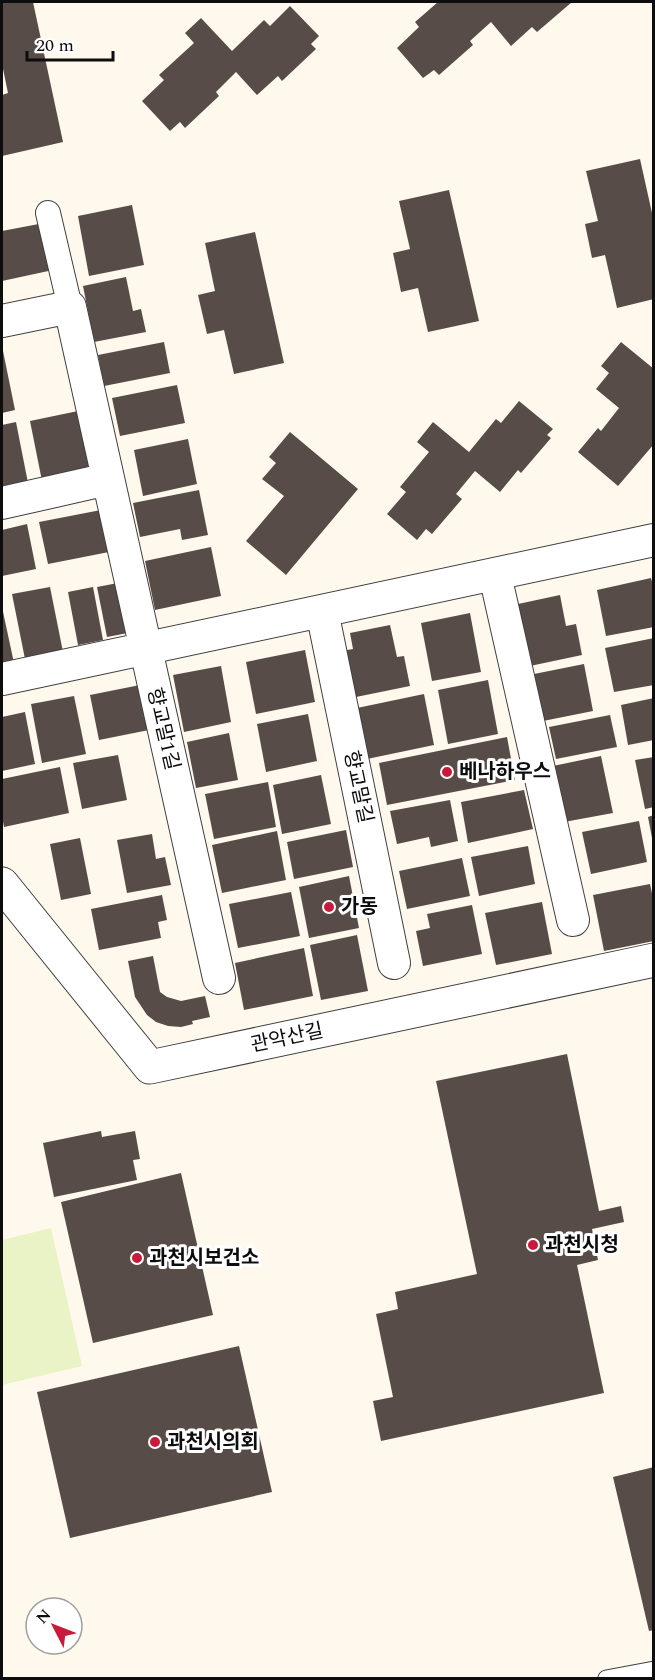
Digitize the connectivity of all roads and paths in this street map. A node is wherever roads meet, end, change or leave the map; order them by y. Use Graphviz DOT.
graph roads {
  1 [pos="48,213"];
  2 [pos="70,306"];
  3 [pos="2,321"];
  4 [pos="108,479"];
  5 [pos="2,502"];
  6 [pos="654,540"];
  7 [pos="495,575"];
  8 [pos="322,611"];
  9 [pos="145,649"];
  10 [pos="2,679"];
  11 [pos="2,884"];
  12 [pos="573,920"];
  13 [pos="654,960"];
  14 [pos="394,963"];
  15 [pos="219,978"];
  16 [pos="654,1669"];
  17 [pos="606,1678"];
  1 -- 2 [label="street, 향교말1길"];
  2 -- 3 [label="street"];
  2 -- 4 [label="street, 향교말1길"];
  4 -- 5 [label="street"];
  4 -- 9 [label="street, 향교말1길"];
  6 -- 7 [label="street"];
  7 -- 8 [label="street"];
  7 -- 12 [label="street"];
  8 -- 9 [label="street"];
  8 -- 14 [label="street, 향교말길"];
  9 -- 10 [label="street"];
  9 -- 15 [label="street, 향교말1길"];
  11 -- 13 [label="street, 관악산길"];
  16 -- 17 [label="lane"];
}
